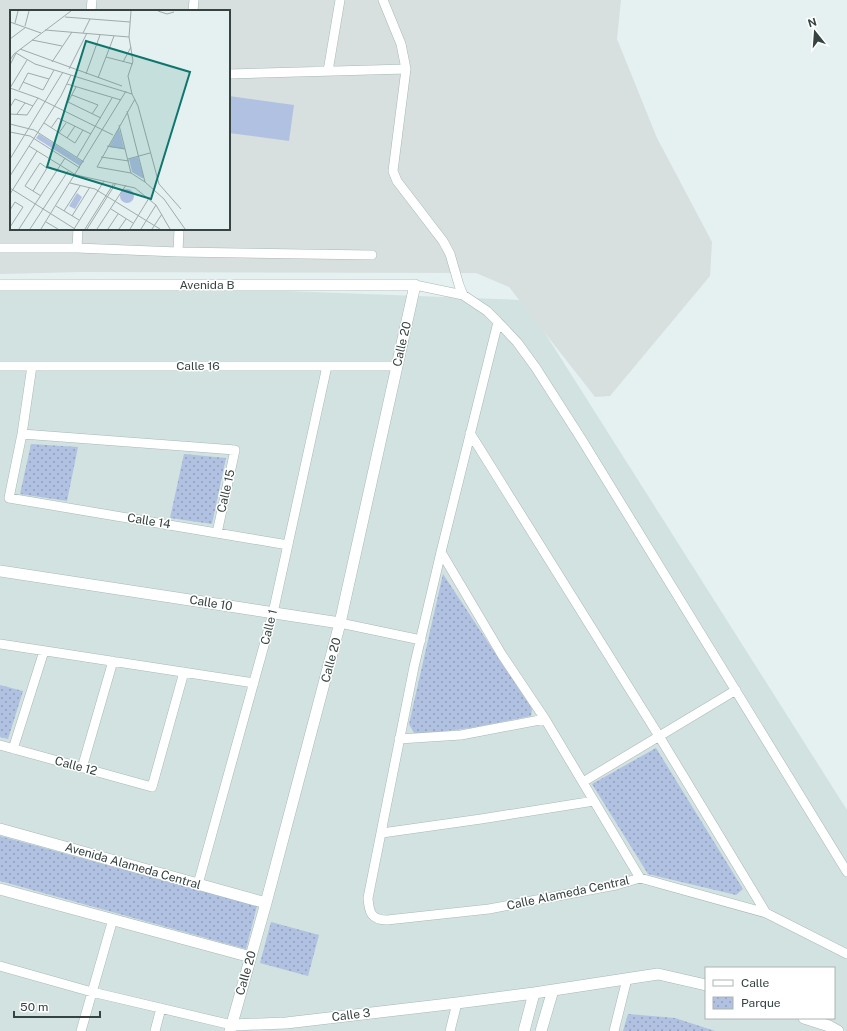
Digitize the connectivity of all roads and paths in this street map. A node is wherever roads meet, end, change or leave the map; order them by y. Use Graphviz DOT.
graph roads {
  1 [pos="92,0"];
  2 [pos="194,0"];
  3 [pos="340,0"];
  4 [pos="383,0"];
  5 [pos="91,10"];
  6 [pos="193,10"];
  7 [pos="406,69"];
  8 [pos="328,71"];
  9 [pos="230,74"];
  10 [pos="78,230"];
  11 [pos="179,230"];
  12 [pos="0,248"];
  13 [pos="77,248"];
  14 [pos="178,252"];
  15 [pos="372,255"];
  16 [pos="0,285"];
  17 [pos="415,285"];
  18 [pos="463,295"];
  19 [pos="498,322"];
  20 [pos="0,366"];
  21 [pos="32,366"];
  22 [pos="327,366"];
  23 [pos="397,366"];
  24 [pos="470,432"];
  25 [pos="22,434"];
  26 [pos="217,532"];
  27 [pos="288,544"];
  28 [pos="441,552"];
  29 [pos="0,571"];
  30 [pos="273,613"];
  31 [pos="340,623"];
  32 [pos="421,640"];
  33 [pos="0,644"];
  34 [pos="44,651"];
  35 [pos="114,662"];
  36 [pos="184,672"];
  37 [pos="254,683"];
  38 [pos="736,690"];
  39 [pos="545,719"];
  40 [pos="659,736"];
  41 [pos="399,739"];
  42 [pos="0,745"];
  43 [pos="13,749"];
  44 [pos="82,768"];
  45 [pos="583,782"];
  46 [pos="594,801"];
  47 [pos="0,829"];
  48 [pos="382,833"];
  49 [pos="847,872"];
  50 [pos="640,878"];
  51 [pos="198,884"];
  52 [pos="0,889"];
  53 [pos="266,903"];
  54 [pos="766,914"];
  55 [pos="113,919"];
  56 [pos="847,954"];
  57 [pos="251,957"];
  58 [pos="0,966"];
  59 [pos="627,979"];
  60 [pos="705,985"];
  61 [pos="553,990"];
  62 [pos="92,992"];
  63 [pos="534,993"];
  64 [pos="457,1003"];
  65 [pos="161,1008"];
  66 [pos="807,1019"];
  67 [pos="231,1028"];
  68 [pos="832,1029"];
  69 [pos="81,1031"];
  70 [pos="155,1031"];
  71 [pos="450,1031"];
  72 [pos="524,1031"];
  73 [pos="542,1031"];
  74 [pos="614,1031"];
  1 -- 5 [label="street"];
  2 -- 6 [label="street"];
  3 -- 8 [label="street"];
  4 -- 7 [label="street"];
  7 -- 8 [label="street"];
  7 -- 18 [label="street"];
  8 -- 9 [label="street"];
  10 -- 13 [label="street"];
  11 -- 14 [label="street"];
  12 -- 13 [label="street"];
  13 -- 14 [label="street"];
  14 -- 15 [label="street"];
  16 -- 17 [label="street, Avenida B"];
  17 -- 18 [label="street"];
  17 -- 23 [label="street, Calle 20"];
  18 -- 19 [label="street"];
  19 -- 24 [label="street"];
  19 -- 38 [label="street"];
  20 -- 21 [label="street, Calle 16"];
  21 -- 22 [label="street, Calle 16"];
  21 -- 25 [label="street"];
  22 -- 23 [label="street, Calle 16"];
  22 -- 27 [label="street, Calle 1"];
  23 -- 31 [label="street, Calle 20"];
  24 -- 28 [label="street"];
  24 -- 40 [label="street"];
  25 -- 26 [label="street, Calle 14"];
  25 -- 26 [label="street, Calle 15"];
  26 -- 27 [label="street, Calle 14"];
  27 -- 30 [label="street, Calle 1"];
  28 -- 32 [label="street"];
  28 -- 39 [label="street"];
  29 -- 30 [label="street, Calle 10"];
  30 -- 31 [label="street, Calle 10"];
  30 -- 37 [label="street, Calle 1"];
  31 -- 32 [label="street, Calle 10"];
  31 -- 53 [label="street, Calle 20"];
  32 -- 41 [label="street"];
  33 -- 34 [label="street"];
  34 -- 35 [label="street"];
  34 -- 43 [label="street"];
  35 -- 36 [label="street"];
  35 -- 44 [label="street"];
  36 -- 37 [label="street"];
  36 -- 44 [label="street, Calle 12"];
  37 -- 51 [label="street, Calle 1"];
  38 -- 40 [label="street"];
  38 -- 49 [label="street"];
  39 -- 41 [label="street"];
  39 -- 45 [label="street"];
  40 -- 45 [label="street"];
  40 -- 54 [label="street"];
  41 -- 48 [label="street"];
  42 -- 43 [label="street, Calle 12"];
  43 -- 44 [label="street, Calle 12"];
  45 -- 46 [label="street"];
  46 -- 48 [label="street"];
  46 -- 50 [label="street"];
  47 -- 51 [label="street, Avenida Alameda Central"];
  48 -- 50 [label="street, Calle Alameda Central"];
  50 -- 54 [label="street, Calle Alameda Central"];
  51 -- 53 [label="street, Avenida Alameda Central"];
  52 -- 55 [label="street"];
  53 -- 57 [label="street, Calle 20"];
  54 -- 56 [label="street, Calle Alameda Central"];
  55 -- 57 [label="street"];
  55 -- 62 [label="street"];
  57 -- 67 [label="street, Calle 20"];
  58 -- 62 [label="street, Calle 3"];
  59 -- 60 [label="street, Calle 3"];
  59 -- 61 [label="street, Calle 3"];
  59 -- 74 [label="street"];
  61 -- 63 [label="street, Calle 3"];
  61 -- 73 [label="street"];
  62 -- 65 [label="street, Calle 3"];
  62 -- 69 [label="street"];
  63 -- 64 [label="street, Calle 3"];
  63 -- 72 [label="street"];
  64 -- 67 [label="street, Calle 3"];
  64 -- 71 [label="street"];
  65 -- 67 [label="street, Calle 3"];
  65 -- 70 [label="street"];
  66 -- 68 [label="street"];
}
